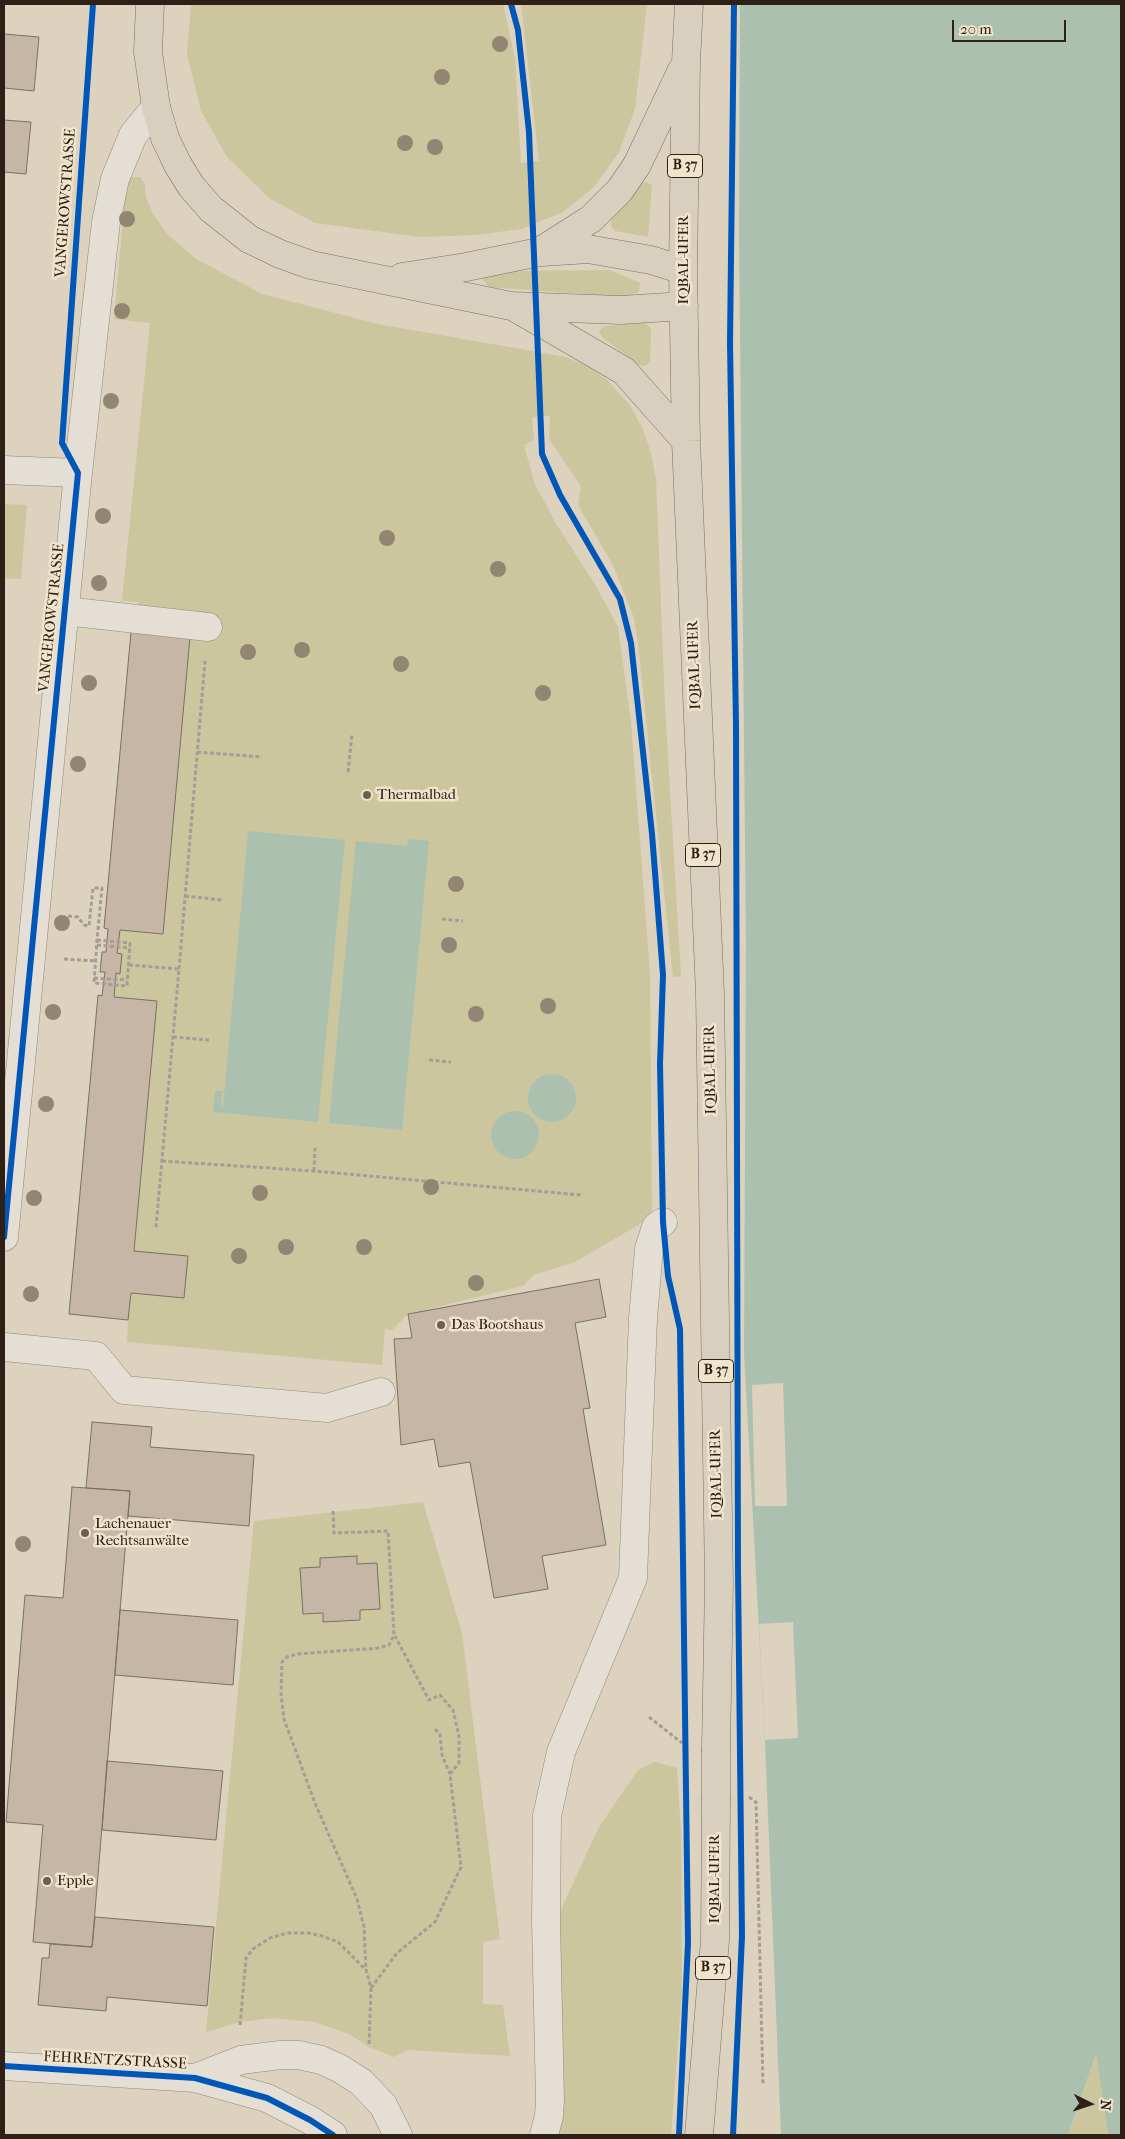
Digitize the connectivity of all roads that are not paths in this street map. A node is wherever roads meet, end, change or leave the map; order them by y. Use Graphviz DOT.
graph roads {
  1 [pos="150,4"];
  2 [pos="689,4"];
  3 [pos="686,62"];
  4 [pos="156,108"];
  5 [pos="539,252"];
  6 [pos="683,270"];
  7 [pos="386,280"];
  8 [pos="511,306"];
  9 [pos="684,306"];
  10 [pos="686,441"];
  11 [pos="4,470"];
  12 [pos="78,474"];
  13 [pos="65,611"];
  14 [pos="208,627"];
  15 [pos="663,1222"];
  16 [pos="4,1237"];
  17 [pos="4,1347"];
  18 [pos="381,1392"];
  19 [pos="4,2066"];
  20 [pos="195,2078"];
  21 [pos="333,2135"];
  22 [pos="398,2135"];
  23 [pos="544,2135"];
  24 [pos="698,2135"];
  1 -- 4 [label="main road"];
  2 -- 3 [label="main road, IQBAL-UFER / B 37"];
  3 -- 5 [label="main road"];
  3 -- 6 [label="main road, IQBAL-UFER / B 37"];
  4 -- 7 [label="main road"];
  4 -- 12 [label="street, VANGEROWSTRASSE"];
  5 -- 6 [label="main road"];
  5 -- 7 [label="main road"];
  6 -- 9 [label="main road, IQBAL-UFER / B 37"];
  7 -- 8 [label="main road"];
  8 -- 9 [label="main road"];
  8 -- 10 [label="main road"];
  9 -- 10 [label="main road, IQBAL-UFER / B 37"];
  10 -- 24 [label="main road, IQBAL-UFER / B 37, bridge"];
  11 -- 12 [label="street"];
  12 -- 13 [label="street, VANGEROWSTRASSE"];
  13 -- 14 [label="street"];
  13 -- 16 [label="street, VANGEROWSTRASSE"];
  15 -- 23 [label="street"];
  17 -- 18 [label="street"];
  19 -- 20 [label="street, FEHRENTZSTRASSE"];
  20 -- 21 [label="street, FEHRENTZSTRASSE"];
  20 -- 22 [label="street, FEHRENTZSTRASSE"];
}
